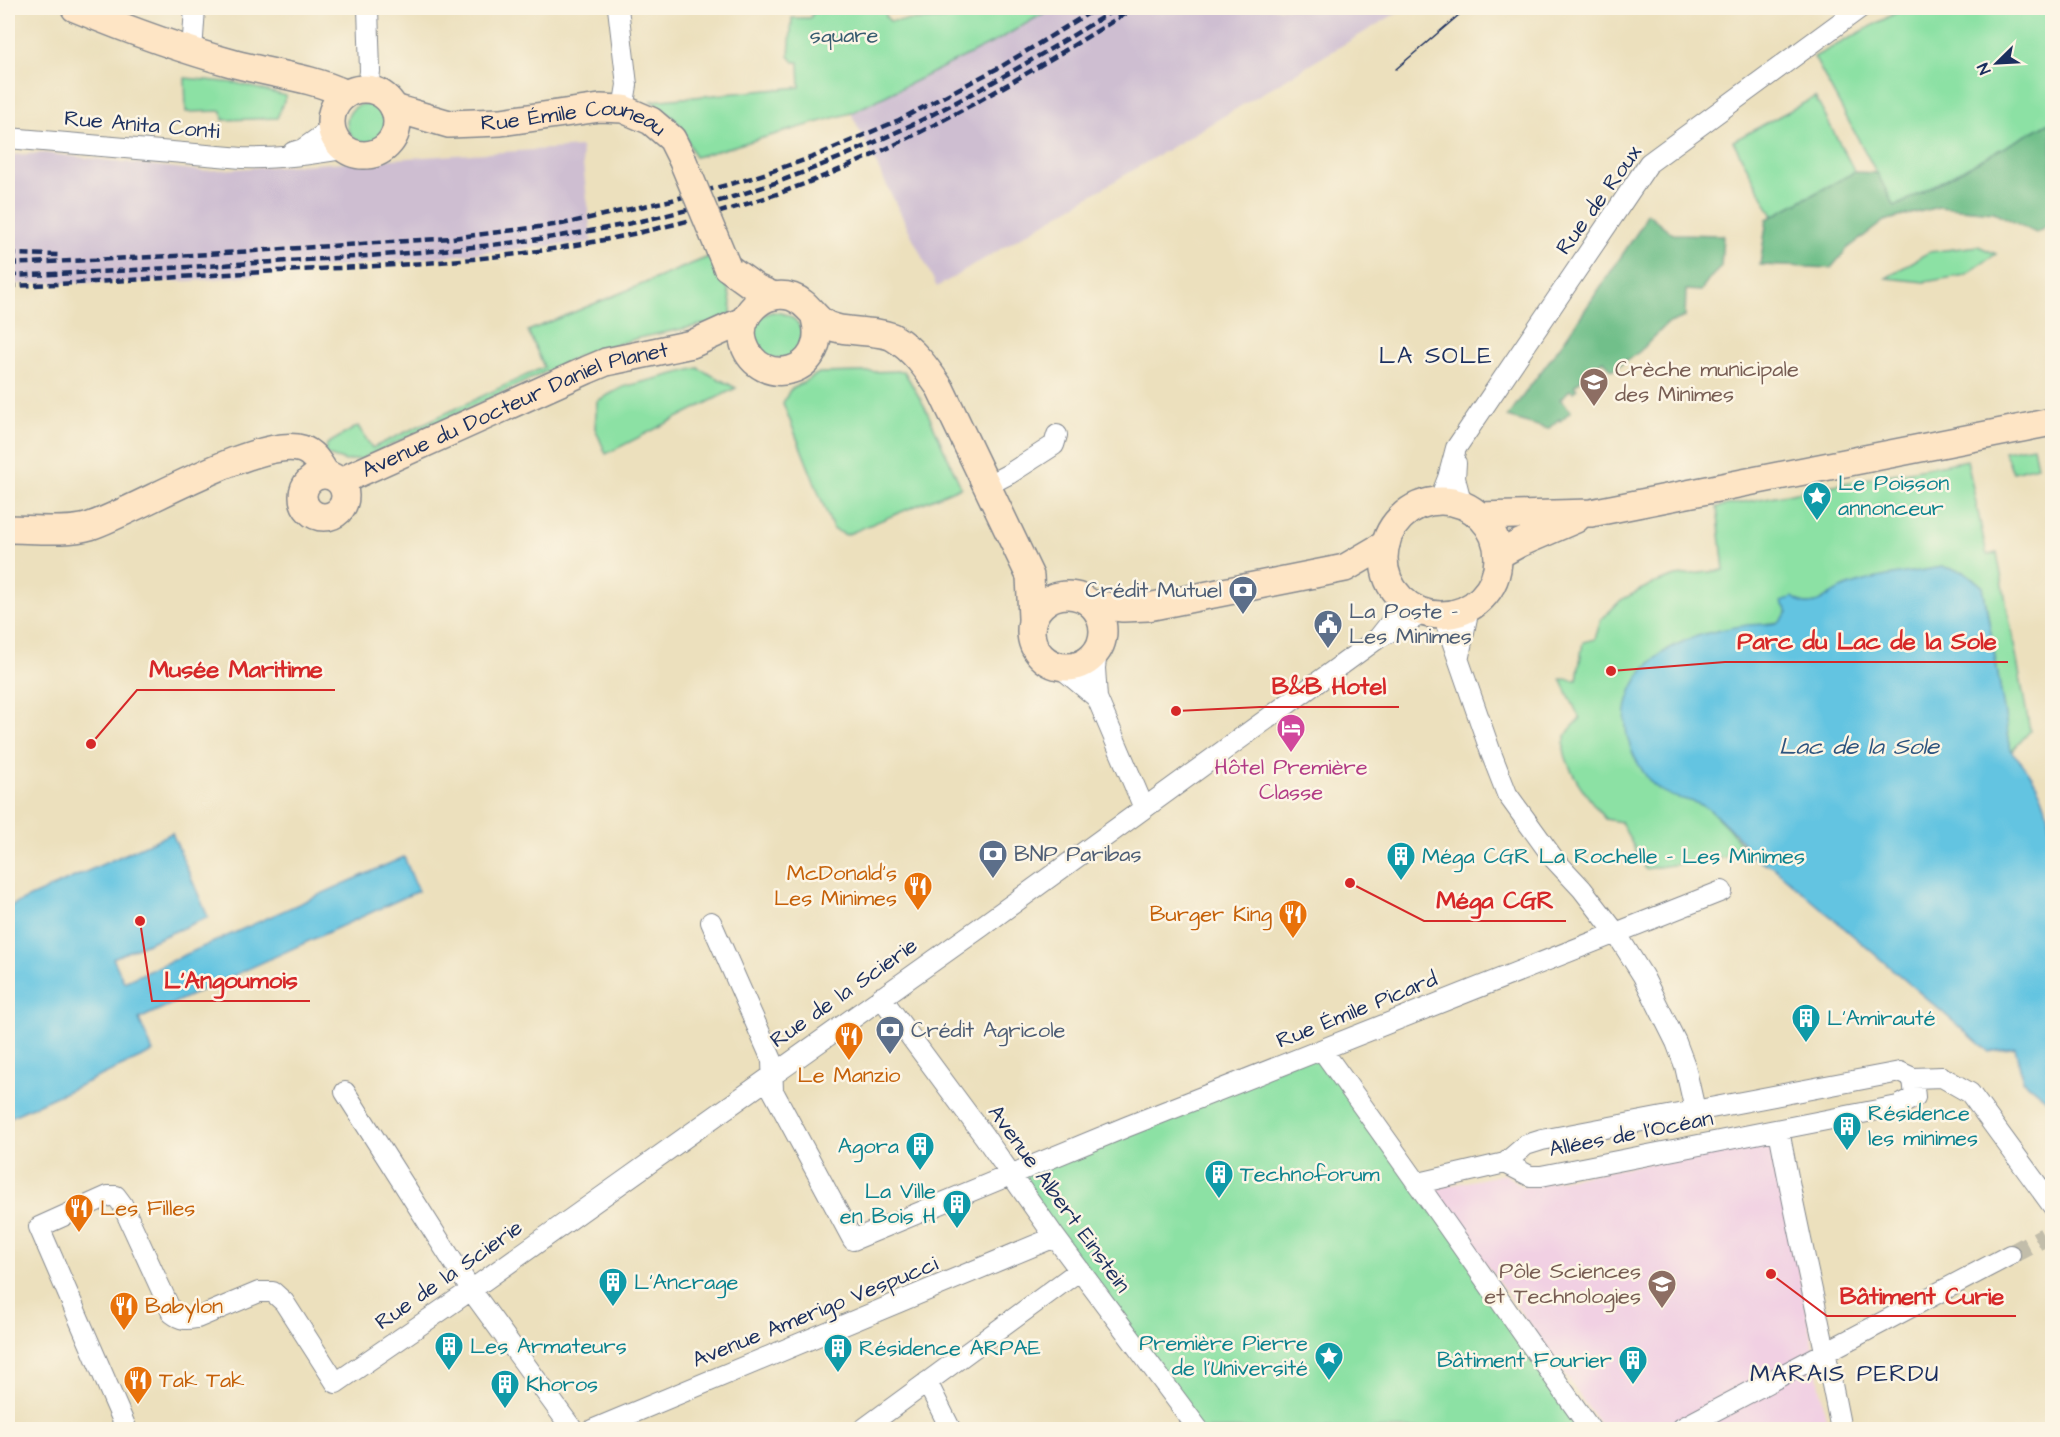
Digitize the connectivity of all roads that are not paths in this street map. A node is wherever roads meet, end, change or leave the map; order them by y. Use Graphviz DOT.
graph roads {
  1 [pos="75,8"];
  2 [pos="195,8"];
  3 [pos="368,8"];
  4 [pos="618,8"];
  5 [pos="1860,8"];
  6 [pos="192,52"];
  7 [pos="394,108"];
  8 [pos="623,109"];
  9 [pos="344,114"];
  10 [pos="449,124"];
  11 [pos="8,138"];
  12 [pos="392,140"];
  13 [pos="727,267"];
  14 [pos="774,296"];
  15 [pos="746,317"];
  16 [pos="815,318"];
  17 [pos="692,344"];
  18 [pos="749,354"];
  19 [pos="813,354"];
  20 [pos="915,355"];
  21 [pos="2052,422"];
  22 [pos="1057,435"];
  23 [pos="986,486"];
  24 [pos="1460,507"];
  25 [pos="1591,513"];
  26 [pos="8,529"];
  27 [pos="1386,544"];
  28 [pos="1017,549"];
  29 [pos="1498,555"];
  30 [pos="1345,568"];
  31 [pos="1394,588"];
  32 [pos="1082,599"];
  33 [pos="1148,607"];
  34 [pos="1469,608"];
  35 [pos="1434,614"];
  36 [pos="1032,618"];
  37 [pos="1377,639"];
  38 [pos="1100,642"];
  39 [pos="1459,656"];
  40 [pos="1060,667"];
  41 [pos="1097,698"];
  42 [pos="1144,808"];
  43 [pos="1722,891"];
  44 [pos="711,922"];
  45 [pos="1616,933"];
  46 [pos="881,997"];
  47 [pos="1322,1050"];
  48 [pos="772,1073"];
  49 [pos="1914,1085"];
  50 [pos="345,1092"];
  51 [pos="1695,1110"];
  52 [pos="1779,1130"];
  53 [pos="1505,1162"];
  54 [pos="1011,1175"];
  55 [pos="1419,1183"];
  56 [pos="2052,1205"];
  57 [pos="1055,1237"];
  58 [pos="2010,1255"];
  59 [pos="1080,1270"];
  60 [pos="471,1290"];
  61 [pos="1826,1352"];
  62 [pos="927,1382"];
  63 [pos="1682,1428"];
  64 [pos="127,1430"];
  65 [pos="573,1430"];
  66 [pos="592,1430"];
  67 [pos="862,1430"];
  68 [pos="951,1430"];
  69 [pos="1199,1430"];
  70 [pos="1591,1430"];
  71 [pos="1841,1430"];
  1 -- 6 [label="street"];
  2 -- 6 [label="street"];
  3 -- 9 [label="street"];
  4 -- 8 [label="street"];
  5 -- 24 [label="street, Rue de Roux"];
  6 -- 9 [label="street"];
  7 -- 9 [label="street"];
  7 -- 10 [label="street, Rue Émile Couneau"];
  7 -- 12 [label="street"];
  8 -- 10 [label="street, Rue Émile Couneau"];
  8 -- 13 [label="street, Rue Émile Couneau, bridge"];
  9 -- 11 [label="street, Rue Anita Conti"];
  9 -- 12 [label="street"];
  10 -- 12 [label="street, Rue Émile Couneau"];
  13 -- 14 [label="street"];
  13 -- 15 [label="street"];
  14 -- 15 [label="street"];
  14 -- 16 [label="street"];
  15 -- 17 [label="street, Avenue du Docteur Daniel Planet"];
  15 -- 18 [label="street"];
  16 -- 19 [label="street"];
  16 -- 20 [label="street"];
  17 -- 18 [label="street, Avenue du Docteur Daniel Planet"];
  17 -- 26 [label="street, Avenue du Docteur Daniel Planet"];
  18 -- 19 [label="street"];
  19 -- 20 [label="street"];
  20 -- 23 [label="street"];
  21 -- 25 [label="street"];
  22 -- 23 [label="street"];
  23 -- 28 [label="street"];
  24 -- 25 [label="street"];
  24 -- 27 [label="street"];
  24 -- 29 [label="street"];
  25 -- 29 [label="street"];
  27 -- 30 [label="street"];
  27 -- 31 [label="street"];
  28 -- 32 [label="street"];
  28 -- 36 [label="street"];
  29 -- 34 [label="street"];
  30 -- 31 [label="street"];
  30 -- 33 [label="street"];
  31 -- 35 [label="street"];
  31 -- 37 [label="street, Rue de la Scierie"];
  32 -- 33 [label="street"];
  32 -- 36 [label="street"];
  32 -- 38 [label="street"];
  33 -- 38 [label="street"];
  34 -- 35 [label="street"];
  34 -- 39 [label="street"];
  35 -- 37 [label="street, Rue de la Scierie"];
  35 -- 39 [label="street"];
  36 -- 40 [label="street"];
  37 -- 42 [label="street, Rue de la Scierie"];
  38 -- 40 [label="street"];
  38 -- 41 [label="street"];
  39 -- 45 [label="street"];
  40 -- 41 [label="street"];
  41 -- 42 [label="street"];
  42 -- 46 [label="street, Rue de la Scierie"];
  43 -- 45 [label="street, Rue Émile Picard"];
  44 -- 48 [label="street"];
  45 -- 47 [label="street, Rue Émile Picard"];
  45 -- 51 [label="street"];
  46 -- 48 [label="street, Rue de la Scierie"];
  46 -- 54 [label="street, Avenue Albert Einstein"];
  47 -- 54 [label="street, Rue Émile Picard"];
  47 -- 55 [label="street"];
  48 -- 54 [label="street, Rue Émile Picard"];
  48 -- 60 [label="street, Rue de la Scierie"];
  49 -- 51 [label="street, Allées de l'Océan"];
  49 -- 52 [label="street, Allées de l'Océan"];
  49 -- 56 [label="street"];
  50 -- 60 [label="street"];
  51 -- 53 [label="street, Allées de l'Océan"];
  52 -- 53 [label="street, Allées de l'Océan"];
  52 -- 61 [label="street"];
  53 -- 55 [label="street"];
  54 -- 57 [label="street, Avenue Albert Einstein"];
  55 -- 70 [label="street"];
  57 -- 59 [label="street, Avenue Albert Einstein"];
  57 -- 66 [label="street, Avenue Amerigo Vespucci"];
  58 -- 61 [label="street"];
  59 -- 62 [label="street"];
  59 -- 69 [label="street, Avenue Albert Einstein"];
  60 -- 64 [label="street, Rue de la Scierie"];
  60 -- 65 [label="street"];
  61 -- 63 [label="street"];
  61 -- 71 [label="street"];
  62 -- 67 [label="street"];
  62 -- 68 [label="street"];
}
